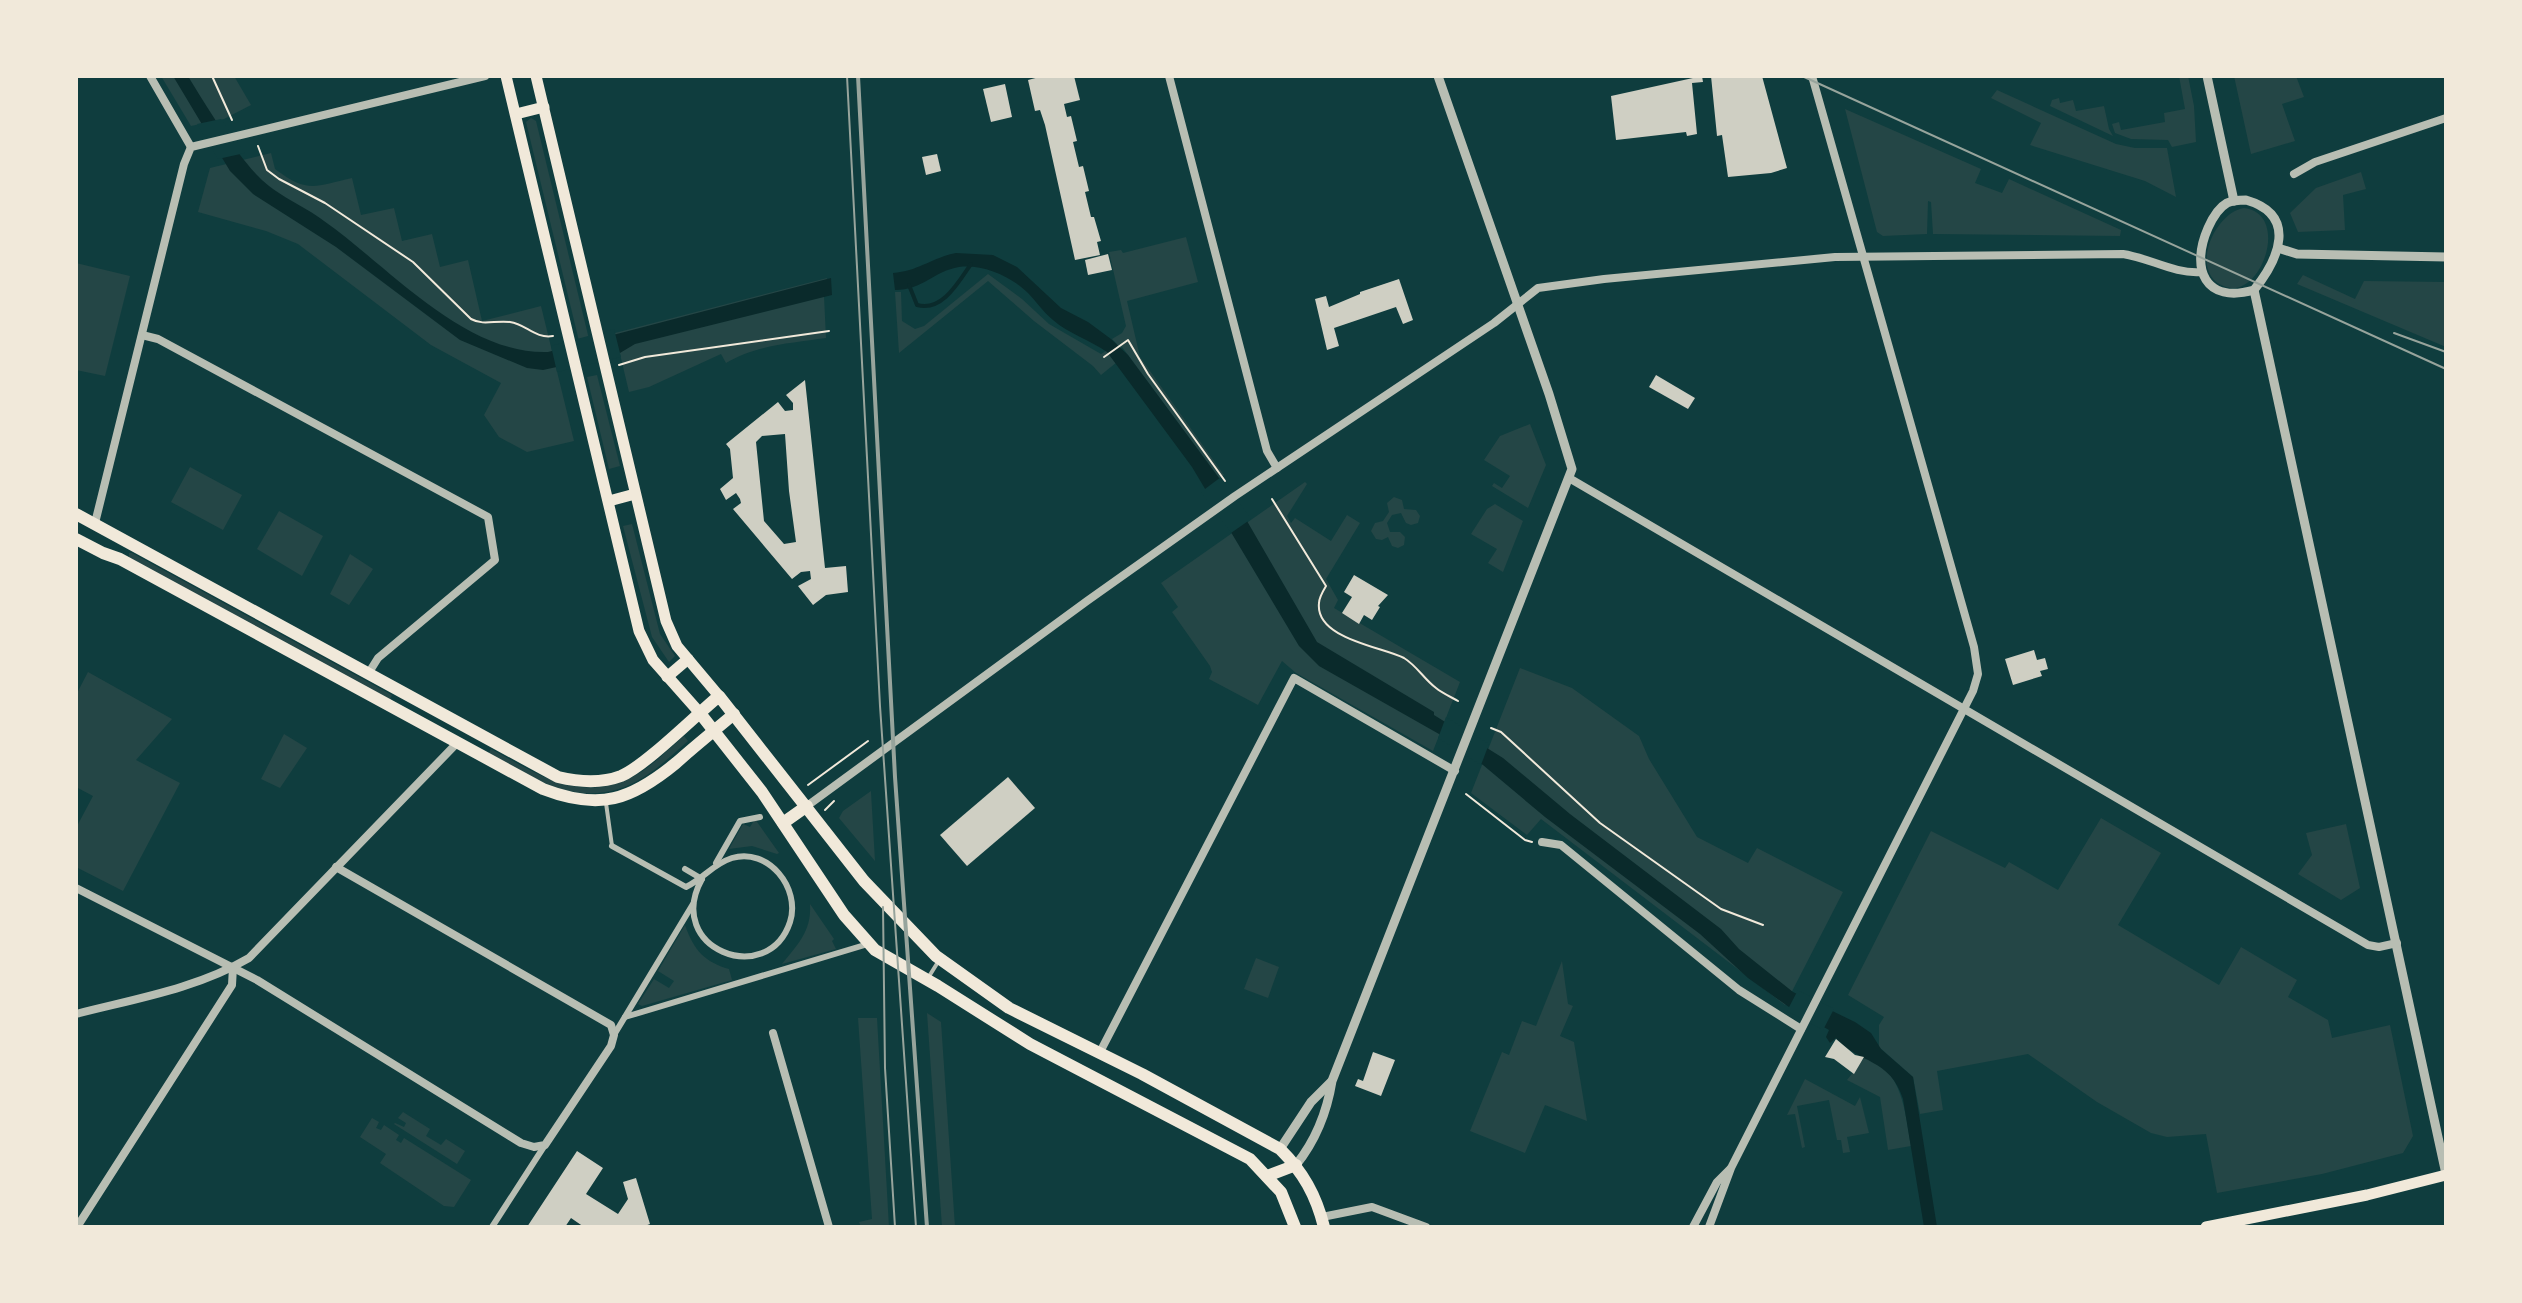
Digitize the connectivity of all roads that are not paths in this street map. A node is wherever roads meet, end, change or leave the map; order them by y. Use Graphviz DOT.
graph roads {
  1 [pos="150,76"];
  2 [pos="485,76"];
  3 [pos="506,76"];
  4 [pos="536,76"];
  5 [pos="1169,76"];
  6 [pos="1438,76"];
  7 [pos="1812,76"];
  8 [pos="2207,76"];
  9 [pos="544,107"];
  10 [pos="516,114"];
  11 [pos="2446,118"];
  12 [pos="191,147"];
  13 [pos="2294,174"];
  14 [pos="2234,201"];
  15 [pos="2278,248"];
  16 [pos="1862,256"];
  17 [pos="2446,257"];
  18 [pos="2201,272"];
  19 [pos="2254,290"];
  20 [pos="1517,303"];
  21 [pos="142,335"];
  22 [pos="1277,468"];
  23 [pos="1569,478"];
  24 [pos="635,494"];
  25 [pos="609,501"];
  26 [pos="76,514"];
  27 [pos="95,523"];
  28 [pos="80,541"];
  29 [pos="129,543"];
  30 [pos="120,559"];
  31 [pos="688,659"];
  32 [pos="368,674"];
  33 [pos="667,677"];
  34 [pos="719,696"];
  35 [pos="1964,709"];
  36 [pos="699,712"];
  37 [pos="734,714"];
  38 [pos="465,727"];
  39 [pos="714,730"];
  40 [pos="458,742"];
  41 [pos="1455,771"];
  42 [pos="606,801"];
  43 [pos="807,806"];
  44 [pos="760,817"];
  45 [pos="783,823"];
  46 [pos="1542,842"];
  47 [pos="612,846"];
  48 [pos="715,864"];
  49 [pos="336,867"];
  50 [pos="685,869"];
  51 [pos="704,880"];
  52 [pos="76,888"];
  53 [pos="693,904"];
  54 [pos="2397,943"];
  55 [pos="868,944"];
  56 [pos="940,959"];
  57 [pos="233,967"];
  58 [pos="927,980"];
  59 [pos="76,1014"];
  60 [pos="625,1017"];
  61 [pos="1804,1025"];
  62 [pos="773,1033"];
  63 [pos="614,1035"];
  64 [pos="1099,1054"];
  65 [pos="1088,1074"];
  66 [pos="1332,1081"];
  67 [pos="545,1145"];
  68 [pos="1280,1149"];
  69 [pos="1296,1165"];
  70 [pos="1731,1168"];
  71 [pos="2446,1174"];
  72 [pos="1267,1176"];
  73 [pos="1323,1222"];
  74 [pos="2212,1226"];
  75 [pos="77,1227"];
  76 [pos="492,1227"];
  77 [pos="829,1227"];
  78 [pos="1295,1227"];
  79 [pos="1426,1227"];
  80 [pos="1693,1227"];
  81 [pos="1709,1227"];
  1 -- 12 [label="street"];
  2 -- 12 [label="street"];
  3 -- 10 [label="main road"];
  4 -- 9 [label="main road"];
  5 -- 22 [label="street"];
  6 -- 20 [label="street"];
  7 -- 16 [label="street"];
  8 -- 14 [label="street"];
  9 -- 10 [label="main road"];
  9 -- 24 [label="main road"];
  10 -- 25 [label="main road"];
  11 -- 13 [label="street"];
  12 -- 21 [label="street"];
  14 -- 15 [label="street"];
  14 -- 18 [label="street"];
  15 -- 17 [label="street"];
  15 -- 19 [label="street"];
  16 -- 18 [label="street"];
  16 -- 20 [label="street"];
  16 -- 35 [label="street"];
  18 -- 19 [label="street"];
  19 -- 54 [label="street"];
  20 -- 22 [label="street"];
  20 -- 23 [label="street"];
  21 -- 27 [label="street"];
  21 -- 32 [label="street"];
  22 -- 43 [label="street"];
  23 -- 35 [label="street"];
  23 -- 41 [label="street"];
  24 -- 25 [label="main road"];
  24 -- 31 [label="main road"];
  25 -- 33 [label="main road"];
  26 -- 27 [label="main road"];
  27 -- 28 [label="main road"];
  27 -- 29 [label="main road"];
  28 -- 30 [label="main road"];
  29 -- 30 [label="main road"];
  29 -- 32 [label="main road"];
  30 -- 40 [label="main road"];
  31 -- 33 [label="main road"];
  31 -- 34 [label="main road"];
  32 -- 38 [label="main road"];
  33 -- 36 [label="main road"];
  34 -- 36 [label="main road"];
  34 -- 37 [label="main road"];
  35 -- 54 [label="street"];
  35 -- 61 [label="street"];
  36 -- 38 [label="main road"];
  36 -- 39 [label="main road"];
  37 -- 39 [label="main road"];
  37 -- 43 [label="main road"];
  38 -- 40 [label="main road"];
  39 -- 42 [label="main road"];
  39 -- 45 [label="main road"];
  40 -- 42 [label="main road"];
  40 -- 49 [label="street"];
  41 -- 64 [label="street"];
  41 -- 66 [label="street"];
  42 -- 47 [label="lane"];
  43 -- 45 [label="main road"];
  43 -- 56 [label="main road"];
  44 -- 48 [label="street"];
  45 -- 55 [label="main road"];
  46 -- 61 [label="street"];
  47 -- 51 [label="street"];
  48 -- 51 [label="street"];
  48 -- 53 [label="street"];
  49 -- 57 [label="street"];
  49 -- 63 [label="street"];
  50 -- 51 [label="street"];
  51 -- 53 [label="street"];
  52 -- 57 [label="street"];
  53 -- 60 [label="street"];
  54 -- 71 [label="street"];
  55 -- 58 [label="main road"];
  55 -- 60 [label="street"];
  56 -- 58 [label="lane"];
  56 -- 64 [label="main road"];
  57 -- 59 [label="street"];
  57 -- 67 [label="street"];
  57 -- 75 [label="street"];
  58 -- 65 [label="main road"];
  60 -- 63 [label="street"];
  61 -- 70 [label="street"];
  62 -- 77 [label="street"];
  63 -- 67 [label="street"];
  64 -- 65 [label="main road"];
  64 -- 68 [label="main road"];
  65 -- 72 [label="main road"];
  66 -- 68 [label="street"];
  66 -- 69 [label="street"];
  67 -- 76 [label="street"];
  68 -- 69 [label="main road"];
  68 -- 72 [label="main road"];
  69 -- 72 [label="main road"];
  69 -- 73 [label="main road"];
  70 -- 80 [label="street"];
  70 -- 81 [label="street"];
  71 -- 74 [label="main road"];
  72 -- 78 [label="main road"];
  73 -- 79 [label="street"];
}
